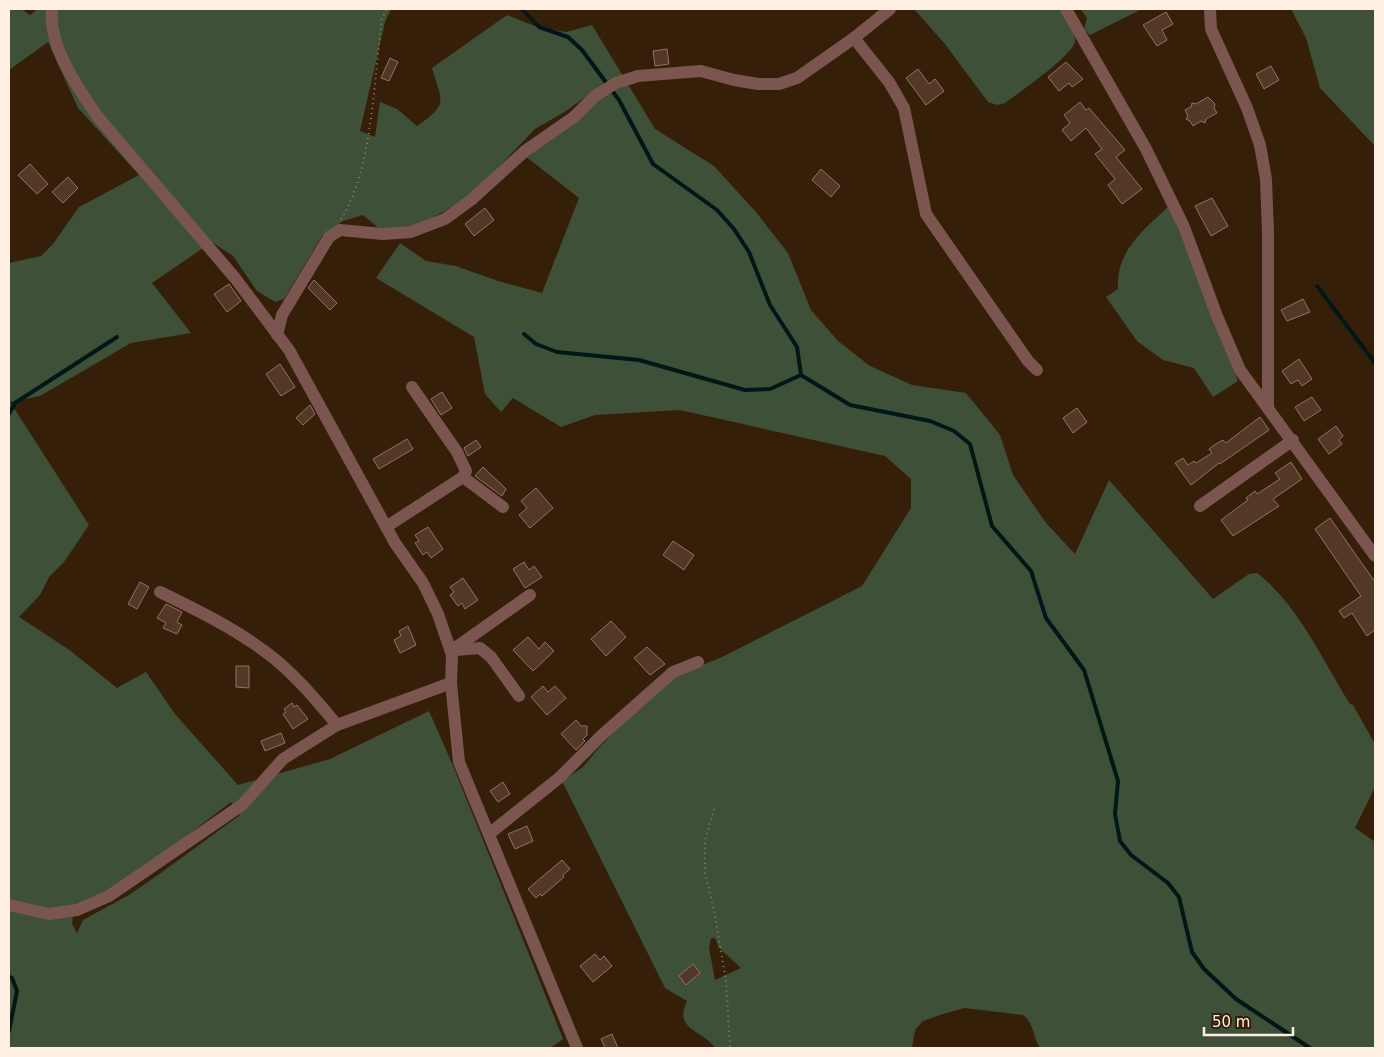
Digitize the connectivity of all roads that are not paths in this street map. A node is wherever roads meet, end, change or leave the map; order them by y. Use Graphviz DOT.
graph roads {
  1 [pos="52,9"];
  2 [pos="890,9"];
  3 [pos="1066,9"];
  4 [pos="1210,9"];
  5 [pos="854,38"];
  6 [pos="277,335"];
  7 [pos="1037,370"];
  8 [pos="412,387"];
  9 [pos="1268,408"];
  10 [pos="1293,440"];
  11 [pos="463,477"];
  12 [pos="1200,506"];
  13 [pos="503,507"];
  14 [pos="386,527"];
  15 [pos="1375,556"];
  16 [pos="160,592"];
  17 [pos="530,595"];
  18 [pos="451,651"];
  19 [pos="698,662"];
  20 [pos="451,683"];
  21 [pos="520,696"];
  22 [pos="337,725"];
  23 [pos="489,834"];
  24 [pos="9,905"];
  25 [pos="577,1048"];
  1 -- 6 [label="street"];
  2 -- 5 [label="street"];
  3 -- 9 [label="street"];
  4 -- 9 [label="street"];
  5 -- 6 [label="street"];
  5 -- 7 [label="street"];
  6 -- 14 [label="street"];
  8 -- 11 [label="street"];
  9 -- 10 [label="street"];
  10 -- 12 [label="street"];
  10 -- 15 [label="street"];
  11 -- 13 [label="street"];
  11 -- 14 [label="street"];
  14 -- 18 [label="street"];
  16 -- 22 [label="street"];
  17 -- 18 [label="street"];
  18 -- 20 [label="street"];
  18 -- 21 [label="street"];
  19 -- 23 [label="street"];
  20 -- 22 [label="street"];
  20 -- 23 [label="street"];
  22 -- 24 [label="street"];
  23 -- 25 [label="street"];
}
